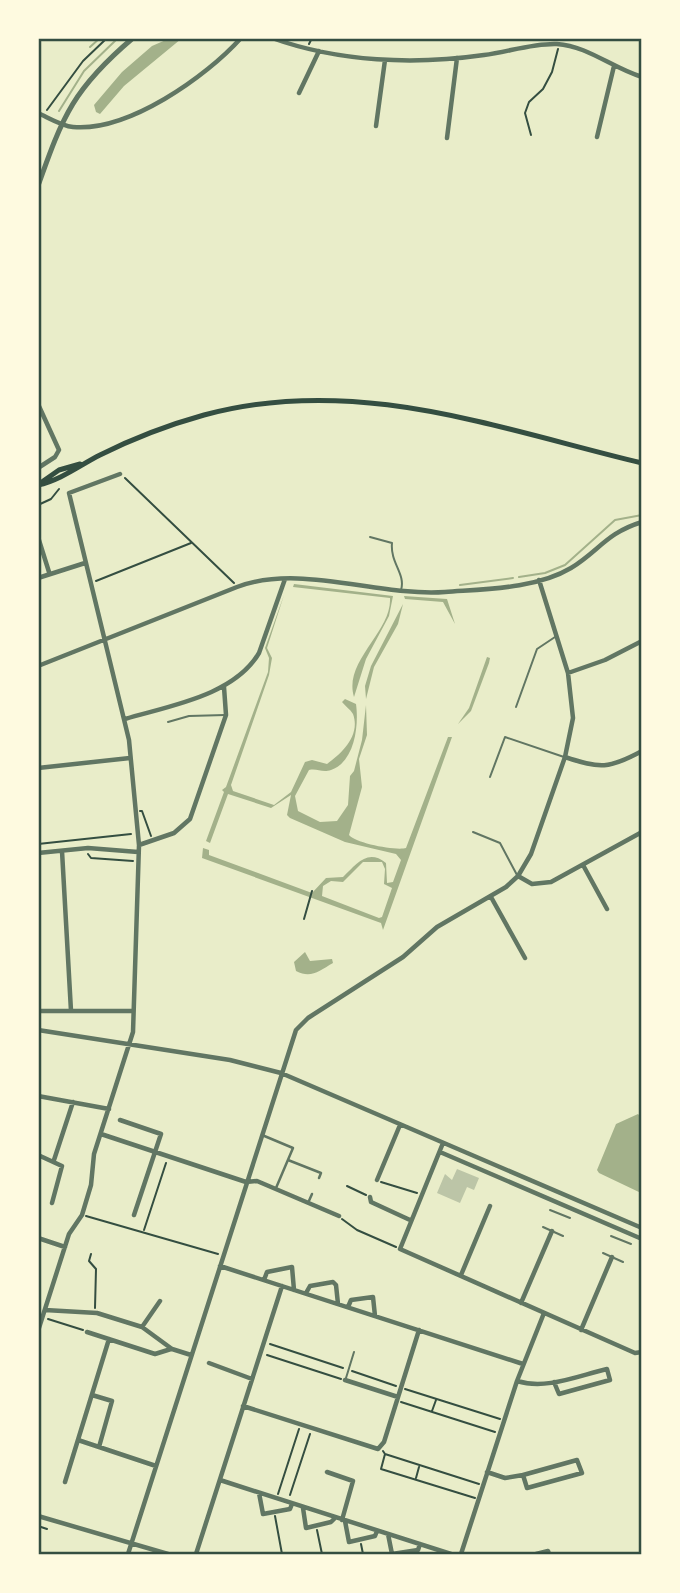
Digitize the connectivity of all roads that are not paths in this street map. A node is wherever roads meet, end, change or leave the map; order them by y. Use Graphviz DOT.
graph roads {
  1 [pos="133,38"];
  2 [pos="241,38"];
  3 [pos="272,38"];
  4 [pos="319,51"];
  5 [pos="457,58"];
  6 [pos="385,60"];
  7 [pos="614,66"];
  8 [pos="642,76"];
  9 [pos="299,93"];
  10 [pos="41,114"];
  11 [pos="60,122"];
  12 [pos="376,126"];
  13 [pos="597,137"];
  14 [pos="447,138"];
  15 [pos="38,186"];
  16 [pos="38,404"];
  17 [pos="40,413"];
  18 [pos="642,463"];
  19 [pos="38,468"];
  20 [pos="120,474"];
  21 [pos="38,485"];
  22 [pos="642,522"];
  23 [pos="38,537"];
  24 [pos="370,537"];
  25 [pos="85,563"];
  26 [pos="49,572"];
  27 [pos="38,578"];
  28 [pos="285,579"];
  29 [pos="539,580"];
  30 [pos="401,590"];
  31 [pos="556,636"];
  32 [pos="104,639"];
  33 [pos="642,641"];
  34 [pos="38,666"];
  35 [pos="568,673"];
  36 [pos="223,687"];
  37 [pos="516,707"];
  38 [pos="226,715"];
  39 [pos="125,719"];
  40 [pos="168,722"];
  41 [pos="642,751"];
  42 [pos="565,757"];
  43 [pos="131,758"];
  44 [pos="38,768"];
  45 [pos="490,777"];
  46 [pos="473,832"];
  47 [pos="642,832"];
  48 [pos="139,845"];
  49 [pos="62,851"];
  50 [pos="138,852"];
  51 [pos="38,853"];
  52 [pos="583,864"];
  53 [pos="518,876"];
  54 [pos="491,897"];
  55 [pos="607,909"];
  56 [pos="525,958"];
  57 [pos="38,1011"];
  58 [pos="71,1011"];
  59 [pos="133,1011"];
  60 [pos="38,1030"];
  61 [pos="130,1043"];
  62 [pos="281,1073"];
  63 [pos="38,1096"];
  64 [pos="74,1102"];
  65 [pos="109,1109"];
  66 [pos="120,1120"];
  67 [pos="400,1125"];
  68 [pos="101,1134"];
  69 [pos="262,1135"];
  70 [pos="443,1143"];
  71 [pos="156,1152"];
  72 [pos="440,1152"];
  73 [pos="38,1155"];
  74 [pos="54,1160"];
  75 [pos="288,1160"];
  76 [pos="319,1178"];
  77 [pos="377,1180"];
  78 [pos="246,1182"];
  79 [pos="276,1189"];
  80 [pos="312,1194"];
  81 [pos="370,1197"];
  82 [pos="52,1203"];
  83 [pos="308,1203"];
  84 [pos="563,1205"];
  85 [pos="490,1206"];
  86 [pos="550,1210"];
  87 [pos="559,1214"];
  88 [pos="134,1215"];
  89 [pos="339,1216"];
  90 [pos="570,1218"];
  91 [pos="410,1220"];
  92 [pos="543,1227"];
  93 [pos="642,1228"];
  94 [pos="552,1231"];
  95 [pos="625,1231"];
  96 [pos="563,1236"];
  97 [pos="611,1236"];
  98 [pos="38,1238"];
  99 [pos="642,1239"];
  100 [pos="621,1240"];
  101 [pos="631,1244"];
  102 [pos="65,1247"];
  103 [pos="603,1253"];
  104 [pos="612,1257"];
  105 [pos="623,1262"];
  106 [pos="220,1266"];
  107 [pos="461,1275"];
  108 [pos="264,1280"];
  109 [pos="282,1286"];
  110 [pos="294,1290"];
  111 [pos="306,1294"];
  112 [pos="160,1301"];
  113 [pos="522,1303"];
  114 [pos="338,1304"];
  115 [pos="348,1307"];
  116 [pos="45,1310"];
  117 [pos="544,1313"];
  118 [pos="375,1316"];
  119 [pos="142,1327"];
  120 [pos="419,1330"];
  121 [pos="581,1330"];
  122 [pos="38,1331"];
  123 [pos="87,1332"];
  124 [pos="109,1339"];
  125 [pos="172,1349"];
  126 [pos="355,1352"];
  127 [pos="642,1352"];
  128 [pos="191,1355"];
  129 [pos="209,1363"];
  130 [pos="523,1364"];
  131 [pos="252,1379"];
  132 [pos="345,1380"];
  133 [pos="517,1381"];
  134 [pos="554,1382"];
  135 [pos="92,1395"];
  136 [pos="398,1399"];
  137 [pos="243,1406"];
  138 [pos="78,1440"];
  139 [pos="99,1447"];
  140 [pos="156,1466"];
  141 [pos="327,1472"];
  142 [pos="487,1472"];
  143 [pos="523,1475"];
  144 [pos="220,1480"];
  145 [pos="65,1482"];
  146 [pos="259,1493"];
  147 [pos="290,1504"];
  148 [pos="303,1508"];
  149 [pos="38,1516"];
  150 [pos="335,1518"];
  151 [pos="343,1520"];
  152 [pos="377,1531"];
  153 [pos="388,1534"];
  154 [pos="131,1544"];
  155 [pos="420,1545"];
  156 [pos="128,1555"];
  157 [pos="168,1555"];
  158 [pos="196,1555"];
  159 [pos="392,1555"];
  160 [pos="451,1555"];
  161 [pos="461,1555"];
  162 [pos="536,1555"];
  163 [pos="549,1555"];
  1 -- 11 [label="street"];
  2 -- 11 [label="street"];
  3 -- 4 [label="street"];
  4 -- 6 [label="street"];
  4 -- 9 [label="street"];
  5 -- 6 [label="street"];
  5 -- 7 [label="street"];
  5 -- 14 [label="street"];
  6 -- 12 [label="street"];
  7 -- 8 [label="street"];
  7 -- 13 [label="street"];
  10 -- 11 [label="street"];
  11 -- 15 [label="street"];
  16 -- 17 [label="street"];
  17 -- 19 [label="street"];
  18 -- 21 [label="main road"];
  20 -- 25 [label="street"];
  22 -- 29 [label="street"];
  23 -- 26 [label="street"];
  24 -- 30 [label="lane"];
  25 -- 26 [label="street"];
  25 -- 32 [label="street"];
  26 -- 27 [label="street"];
  28 -- 30 [label="street"];
  28 -- 32 [label="street"];
  28 -- 36 [label="street"];
  29 -- 30 [label="street"];
  29 -- 31 [label="street"];
  31 -- 35 [label="street"];
  31 -- 37 [label="lane"];
  32 -- 34 [label="street"];
  32 -- 39 [label="street"];
  33 -- 35 [label="street"];
  35 -- 42 [label="street"];
  36 -- 38 [label="street"];
  36 -- 39 [label="street"];
  38 -- 40 [label="lane"];
  38 -- 48 [label="street"];
  39 -- 43 [label="street"];
  41 -- 42 [label="street"];
  42 -- 45 [label="lane"];
  42 -- 53 [label="street"];
  43 -- 44 [label="street"];
  43 -- 48 [label="street"];
  46 -- 53 [label="lane"];
  47 -- 52 [label="street"];
  48 -- 50 [label="street"];
  49 -- 50 [label="street"];
  49 -- 51 [label="street"];
  49 -- 58 [label="street"];
  50 -- 59 [label="street"];
  52 -- 53 [label="street"];
  52 -- 55 [label="street"];
  53 -- 54 [label="street"];
  54 -- 56 [label="street"];
  54 -- 62 [label="street"];
  57 -- 58 [label="street"];
  58 -- 59 [label="street"];
  59 -- 61 [label="street"];
  60 -- 61 [label="street"];
  61 -- 62 [label="street"];
  61 -- 65 [label="street"];
  62 -- 67 [label="street"];
  62 -- 69 [label="street"];
  63 -- 64 [label="street"];
  64 -- 65 [label="street"];
  64 -- 74 [label="street"];
  65 -- 68 [label="street"];
  66 -- 71 [label="street"];
  67 -- 70 [label="street"];
  67 -- 77 [label="street"];
  68 -- 71 [label="street"];
  68 -- 102 [label="street"];
  69 -- 75 [label="street"];
  69 -- 78 [label="street"];
  70 -- 72 [label="street"];
  70 -- 93 [label="street"];
  71 -- 78 [label="street"];
  71 -- 88 [label="street"];
  72 -- 84 [label="street"];
  72 -- 91 [label="street"];
  73 -- 74 [label="street"];
  74 -- 82 [label="street"];
  75 -- 76 [label="street"];
  75 -- 79 [label="street"];
  78 -- 79 [label="street"];
  78 -- 106 [label="street"];
  79 -- 83 [label="street"];
  80 -- 83 [label="street"];
  81 -- 91 [label="street"];
  83 -- 89 [label="street"];
  84 -- 87 [label="lane"];
  84 -- 95 [label="street"];
  85 -- 107 [label="street"];
  86 -- 87 [label="lane"];
  87 -- 90 [label="lane"];
  91 -- 107 [label="street"];
  92 -- 94 [label="lane"];
  94 -- 96 [label="lane"];
  94 -- 113 [label="street"];
  95 -- 99 [label="street"];
  95 -- 100 [label="lane"];
  97 -- 100 [label="lane"];
  98 -- 102 [label="street"];
  100 -- 101 [label="lane"];
  102 -- 116 [label="street"];
  103 -- 104 [label="lane"];
  104 -- 105 [label="lane"];
  104 -- 121 [label="street"];
  106 -- 108 [label="street"];
  106 -- 128 [label="street"];
  107 -- 113 [label="street"];
  108 -- 109 [label="street"];
  108 -- 110 [label="street"];
  109 -- 110 [label="street"];
  109 -- 131 [label="street"];
  110 -- 111 [label="street"];
  111 -- 114 [label="street"];
  111 -- 114 [label="street"];
  112 -- 119 [label="street"];
  113 -- 117 [label="street"];
  114 -- 115 [label="street"];
  115 -- 118 [label="street"];
  115 -- 118 [label="street"];
  116 -- 119 [label="street"];
  116 -- 122 [label="street"];
  117 -- 121 [label="street"];
  117 -- 130 [label="street"];
  118 -- 120 [label="street"];
  119 -- 125 [label="street"];
  120 -- 130 [label="street"];
  120 -- 136 [label="street"];
  121 -- 127 [label="street"];
  123 -- 124 [label="street"];
  124 -- 125 [label="street"];
  124 -- 135 [label="street"];
  125 -- 128 [label="street"];
  126 -- 132 [label="lane"];
  128 -- 140 [label="street"];
  129 -- 131 [label="street"];
  130 -- 133 [label="street"];
  131 -- 137 [label="street"];
  132 -- 136 [label="street"];
  133 -- 134 [label="street"];
  133 -- 142 [label="street"];
  134 -- 134 [label="street"];
  135 -- 138 [label="street"];
  135 -- 139 [label="street"];
  136 -- 137 [label="street"];
  137 -- 144 [label="street"];
  138 -- 139 [label="street"];
  138 -- 145 [label="street"];
  139 -- 140 [label="street"];
  140 -- 154 [label="street"];
  141 -- 151 [label="street"];
  142 -- 143 [label="street"];
  142 -- 161 [label="street"];
  143 -- 143 [label="street"];
  144 -- 146 [label="street"];
  144 -- 158 [label="street"];
  146 -- 147 [label="street"];
  146 -- 147 [label="street"];
  147 -- 148 [label="street"];
  148 -- 150 [label="street"];
  148 -- 150 [label="street"];
  149 -- 154 [label="street"];
  150 -- 151 [label="street"];
  151 -- 152 [label="street"];
  151 -- 152 [label="street"];
  152 -- 153 [label="street"];
  153 -- 155 [label="street"];
  153 -- 159 [label="street"];
  154 -- 156 [label="street"];
  154 -- 157 [label="street"];
  155 -- 159 [label="street"];
  155 -- 160 [label="street"];
  162 -- 163 [label="street"];
}
